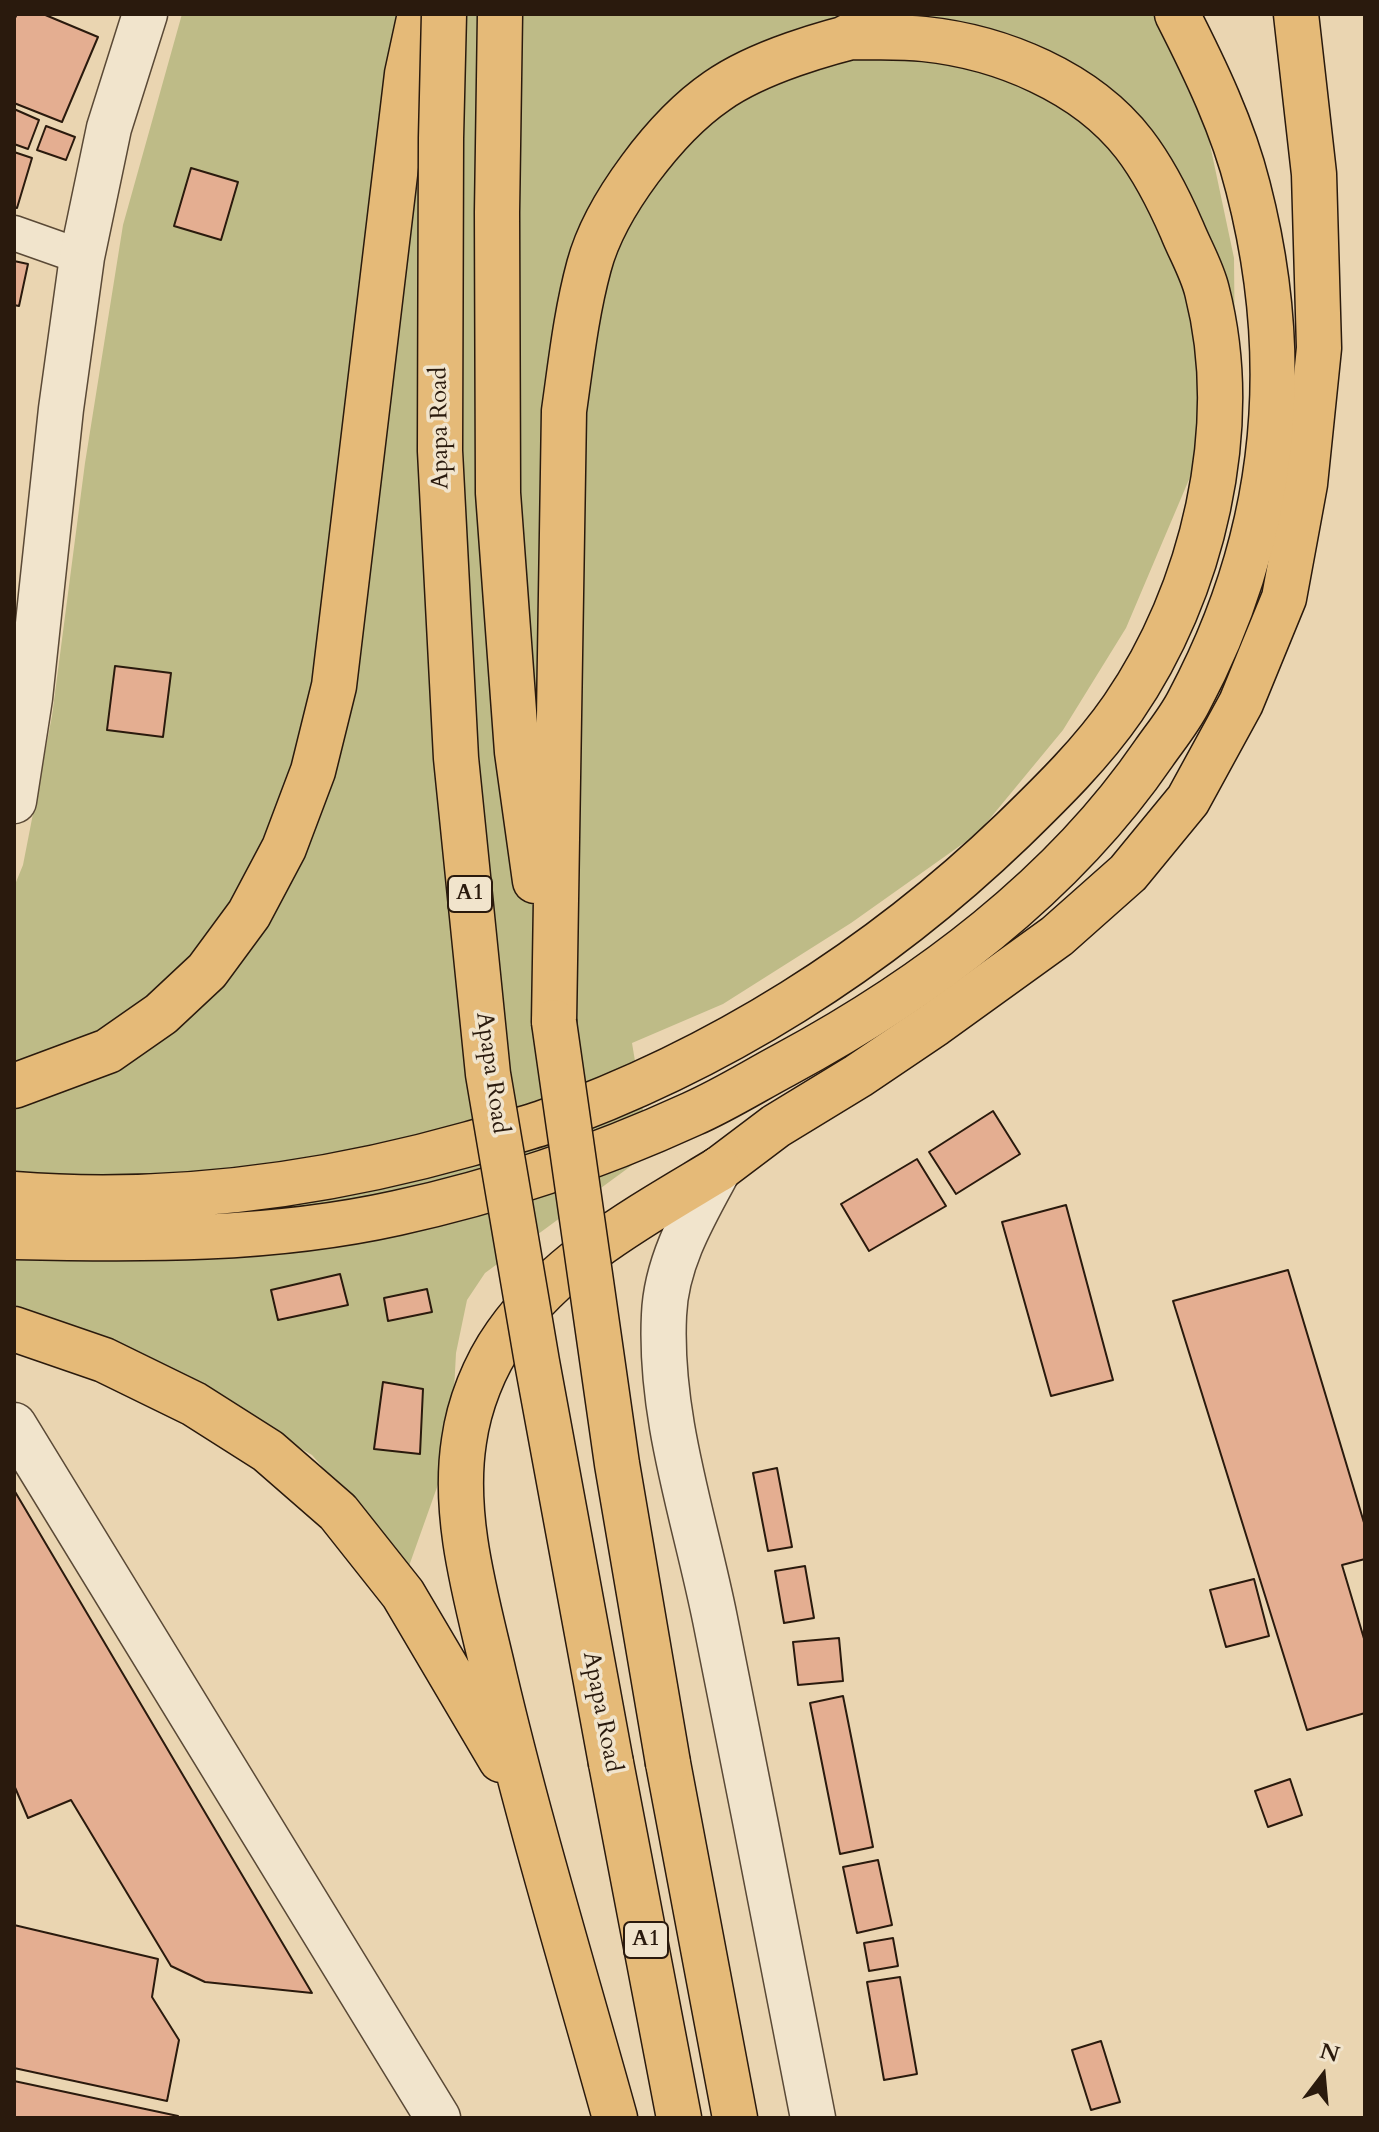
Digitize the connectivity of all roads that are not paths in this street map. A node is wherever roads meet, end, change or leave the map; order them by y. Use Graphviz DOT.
graph roads {
  1 [pos="145,14"];
  2 [pos="420,14"];
  3 [pos="444,14"];
  4 [pos="500,14"];
  5 [pos="949,14"];
  6 [pos="1177,14"];
  7 [pos="1296,14"];
  8 [pos="847,37"];
  9 [pos="14,233"];
  10 [pos="82,257"];
  11 [pos="14,801"];
  12 [pos="554,1022"];
  13 [pos="14,1086"];
  14 [pos="719,1169"];
  15 [pos="14,1194"];
  16 [pos="14,1237"];
  17 [pos="14,1329"];
  18 [pos="14,1425"];
  19 [pos="523,1797"];
  20 [pos="438,2118"];
  21 [pos="615,2118"];
  22 [pos="679,2118"];
  23 [pos="735,2118"];
  24 [pos="813,2118"];
  1 -- 10 [label="street"];
  2 -- 13 [label="main road"];
  3 -- 22 [label="main road, Apapa Road / A1, bridge"];
  4 -- 12 [label="main road, A1"];
  5 -- 8 [label="main road"];
  6 -- 16 [label="main road"];
  7 -- 14 [label="main road"];
  8 -- 12 [label="main road"];
  8 -- 15 [label="main road"];
  9 -- 10 [label="street"];
  10 -- 11 [label="street"];
  12 -- 23 [label="main road, A1, bridge"];
  14 -- 19 [label="main road"];
  14 -- 24 [label="street"];
  17 -- 19 [label="main road"];
  18 -- 20 [label="street"];
  19 -- 21 [label="main road"];
}
